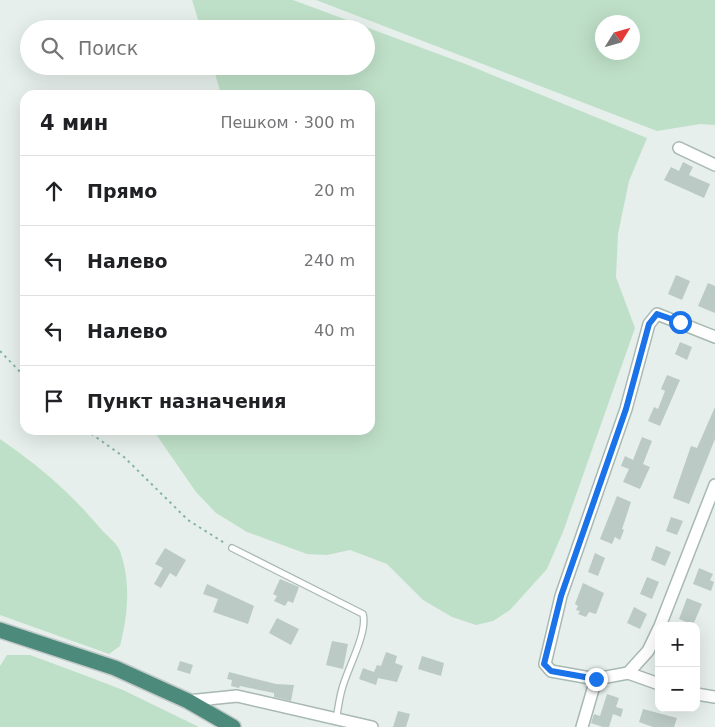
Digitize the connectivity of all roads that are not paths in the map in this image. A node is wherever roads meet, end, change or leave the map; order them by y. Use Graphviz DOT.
graph roads {
  1 [pos="679,148"];
  2 [pos="715,164"];
  3 [pos="715,338"];
  4 [pos="715,485"];
  5 [pos="232,548"];
  6 [pos="661,622"];
  7 [pos="0,630"];
  8 [pos="655,636"];
  9 [pos="628,673"];
  10 [pos="596,679"];
  11 [pos="655,683"];
  12 [pos="700,695"];
  13 [pos="715,697"];
  14 [pos="188,701"];
  15 [pos="336,720"];
  16 [pos="233,727"];
  17 [pos="372,727"];
  18 [pos="582,727"];
  1 -- 2 [label="street"];
  3 -- 10 [label="street"];
  4 -- 6 [label="street"];
  5 -- 15 [label="lane"];
  7 -- 14 [label="highway"];
  8 -- 9 [label="street"];
  9 -- 10 [label="street"];
  9 -- 11 [label="street"];
  10 -- 18 [label="street"];
  12 -- 13 [label="street"];
  14 -- 15 [label="street"];
  14 -- 16 [label="highway"];
  15 -- 17 [label="street"];
}
